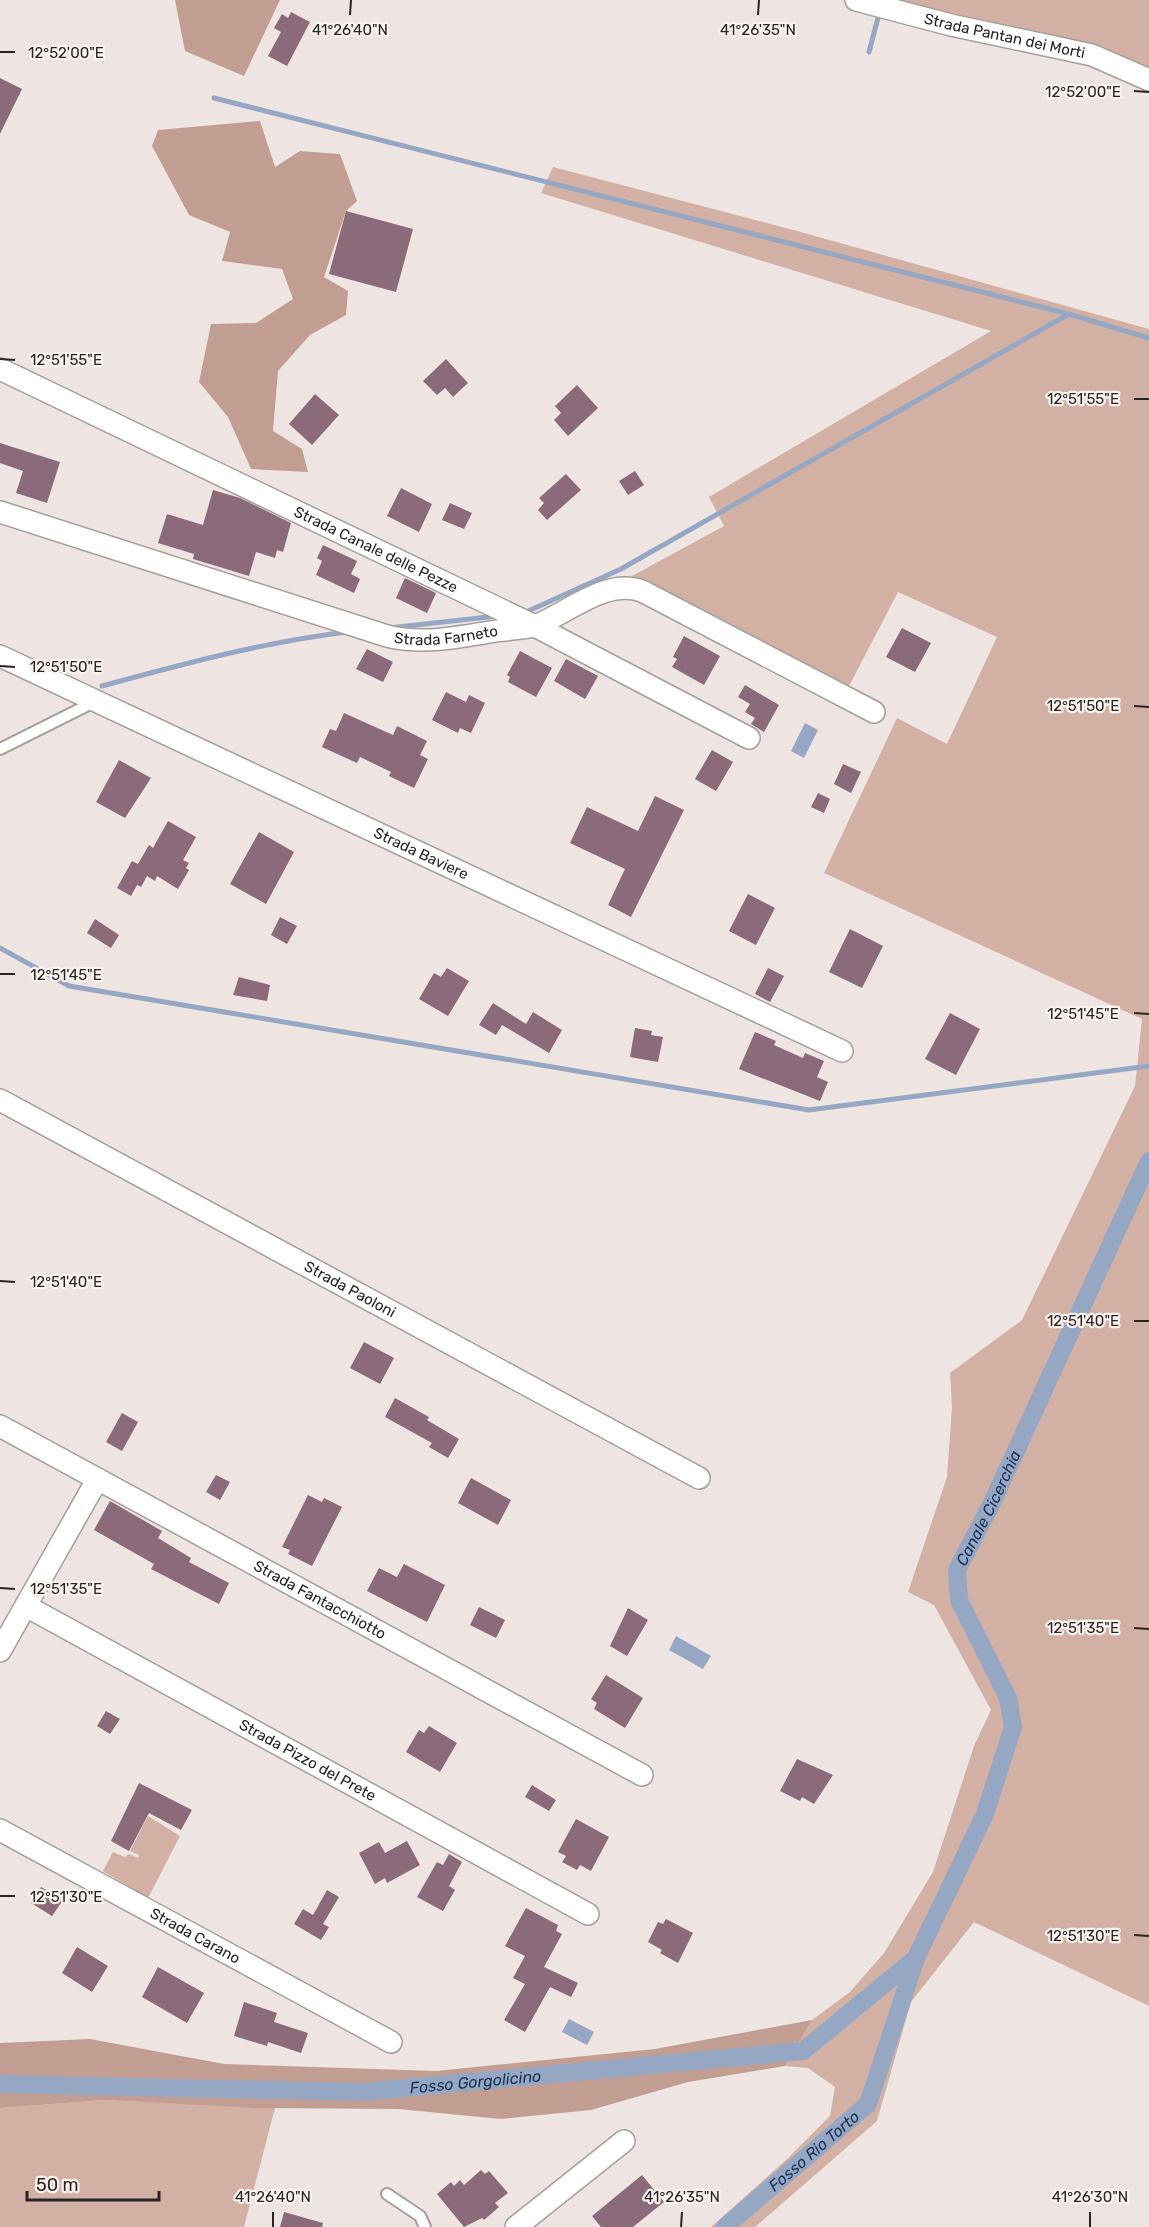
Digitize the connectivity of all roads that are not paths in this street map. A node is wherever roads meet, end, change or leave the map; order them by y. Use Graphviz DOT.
graph roads {
  1 [pos="863,2"];
  2 [pos="1149,80"];
  3 [pos="0,369"];
  4 [pos="0,512"];
  5 [pos="535,626"];
  6 [pos="0,656"];
  7 [pos="96,701"];
  8 [pos="874,712"];
  9 [pos="749,738"];
  10 [pos="0,749"];
  11 [pos="842,1051"];
  12 [pos="0,1100"];
  13 [pos="0,1426"];
  14 [pos="699,1478"];
  15 [pos="97,1480"];
  16 [pos="26,1606"];
  17 [pos="0,1651"];
  18 [pos="642,1775"];
  19 [pos="0,1830"];
  20 [pos="588,1914"];
  21 [pos="391,2042"];
  22 [pos="624,2141"];
  23 [pos="387,2194"];
  24 [pos="425,2227"];
  25 [pos="516,2227"];
  1 -- 2 [label="street, Strada Pantan dei Morti"];
  3 -- 5 [label="street, Strada Canale delle Pezze"];
  4 -- 5 [label="street, Strada Farneto"];
  5 -- 8 [label="street, Strada Farneto"];
  5 -- 9 [label="street, Strada Canale delle Pezze"];
  6 -- 7 [label="street, Strada Baviere"];
  7 -- 10 [label="lane"];
  7 -- 11 [label="street, Strada Baviere"];
  12 -- 14 [label="street, Strada Paoloni"];
  13 -- 15 [label="street, Strada Fantacchiotto"];
  15 -- 16 [label="street"];
  15 -- 18 [label="street, Strada Fantacchiotto"];
  16 -- 17 [label="street"];
  16 -- 20 [label="street, Strada Pizzo del Prete"];
  19 -- 21 [label="street, Strada Carano"];
  22 -- 25 [label="street"];
  23 -- 24 [label="lane"];
}
